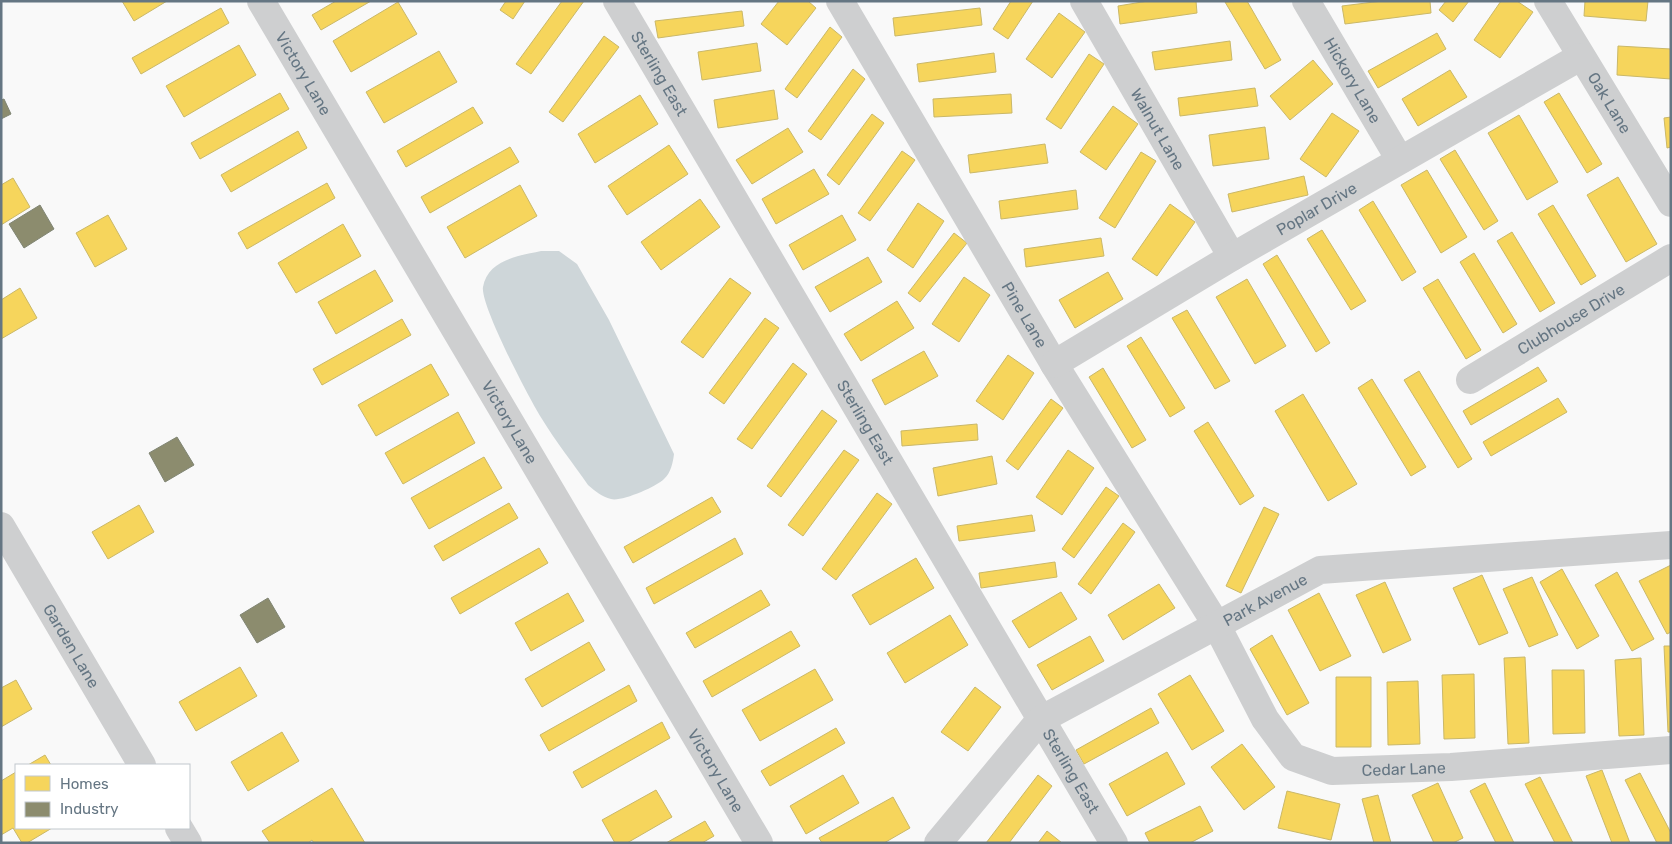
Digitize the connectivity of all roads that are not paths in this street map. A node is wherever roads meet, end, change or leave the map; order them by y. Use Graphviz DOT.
graph roads {
  1 [pos="261,1"];
  2 [pos="617,1"];
  3 [pos="840,1"];
  4 [pos="1084,1"];
  5 [pos="1306,1"];
  6 [pos="1548,1"];
  7 [pos="1580,57"];
  8 [pos="1400,160"];
  9 [pos="1671,203"];
  10 [pos="1232,257"];
  11 [pos="1671,258"];
  12 [pos="1054,364"];
  13 [pos="1470,380"];
  14 [pos="1,526"];
  15 [pos="1671,545"];
  16 [pos="1216,624"];
  17 [pos="1040,720"];
  18 [pos="1671,750"];
  19 [pos="141,764"];
  20 [pos="180,829"];
  21 [pos="188,843"];
  22 [pos="759,843"];
  23 [pos="938,843"];
  24 [pos="1114,843"];
  1 -- 22 [label="street, Victory Lane"];
  2 -- 17 [label="street, Sterling East"];
  3 -- 12 [label="street, Pine Lane"];
  4 -- 10 [label="street, Walnut Lane"];
  5 -- 8 [label="street, Hickory Lane"];
  6 -- 7 [label="street, Oak Lane"];
  7 -- 8 [label="street, Poplar Drive"];
  7 -- 9 [label="street, Oak Lane"];
  8 -- 10 [label="street, Poplar Drive"];
  10 -- 12 [label="street, Poplar Drive"];
  11 -- 13 [label="street, Clubhouse Drive"];
  12 -- 16 [label="street, Pine Lane"];
  14 -- 19 [label="street, Garden Lane"];
  15 -- 16 [label="street, Park Avenue"];
  16 -- 17 [label="street, Park Avenue"];
  16 -- 18 [label="street, Cedar Lane"];
  17 -- 23 [label="street, Park Avenue"];
  17 -- 24 [label="street, Sterling East"];
  20 -- 21 [label="street"];
}
